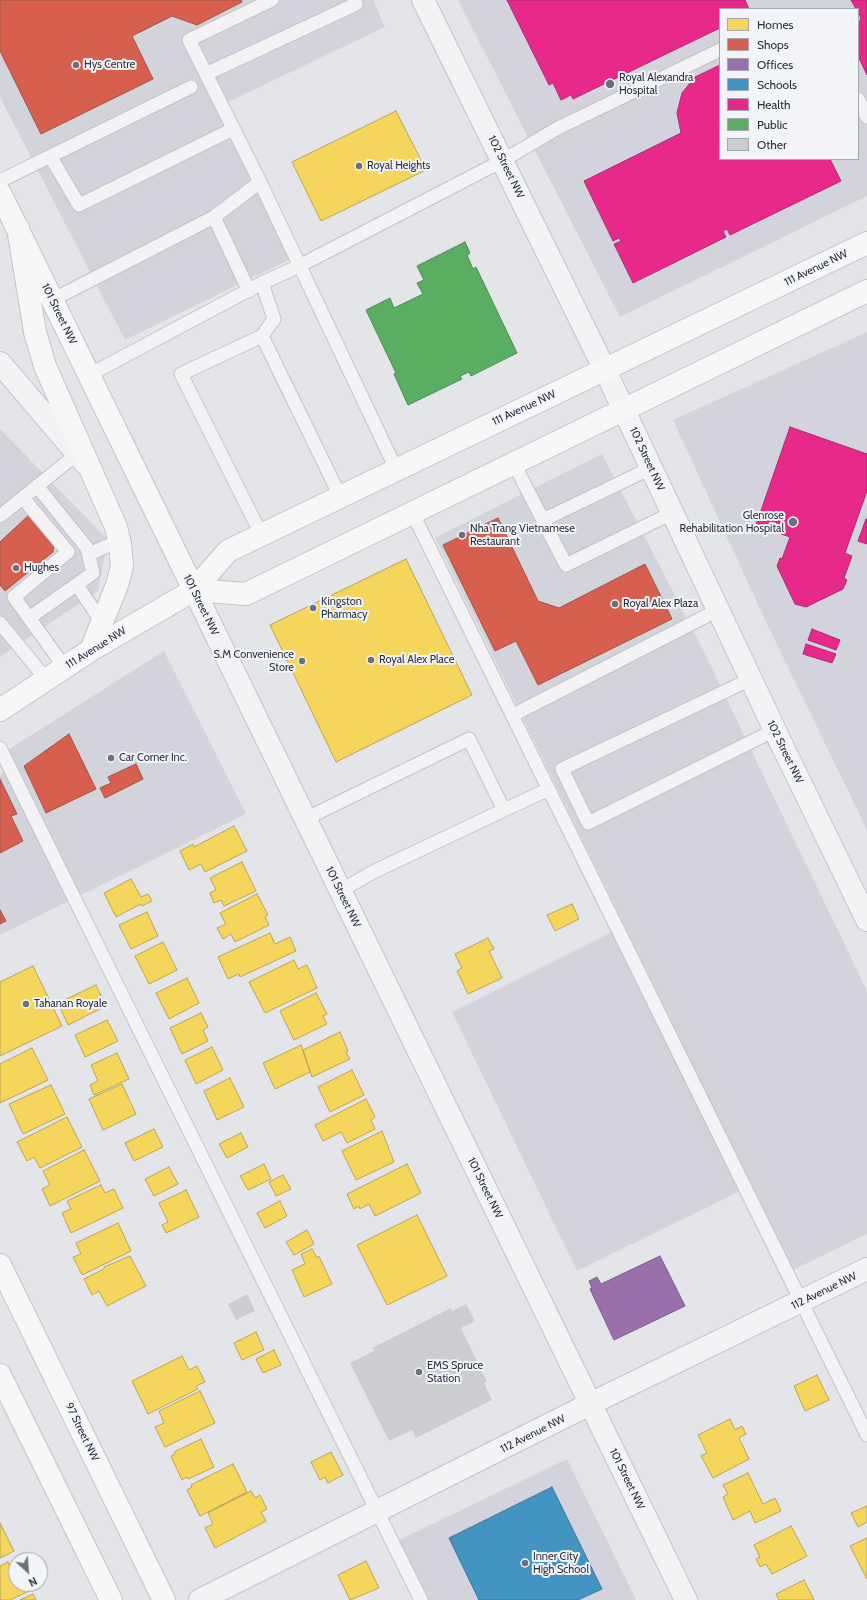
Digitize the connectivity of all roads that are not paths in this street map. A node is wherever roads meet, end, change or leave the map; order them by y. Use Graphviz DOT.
graph roads {
  1 [pos="272,0"];
  2 [pos="354,0"];
  3 [pos="423,0"];
  4 [pos="719,50"];
  5 [pos="206,74"];
  6 [pos="191,87"];
  7 [pos="859,101"];
  8 [pos="867,117"];
  9 [pos="233,129"];
  10 [pos="50,156"];
  11 [pos="502,160"];
  12 [pos="260,182"];
  13 [pos="0,191"];
  14 [pos="214,216"];
  15 [pos="18,228"];
  16 [pos="867,243"];
  17 [pos="299,266"];
  18 [pos="262,283"];
  19 [pos="249,291"];
  20 [pos="867,291"];
  21 [pos="52,300"];
  22 [pos="262,336"];
  23 [pos="0,363"];
  24 [pos="606,370"];
  25 [pos="89,375"];
  26 [pos="623,409"];
  27 [pos="83,461"];
  28 [pos="513,462"];
  29 [pos="651,468"];
  30 [pos="396,470"];
  31 [pos="37,486"];
  32 [pos="340,496"];
  33 [pos="23,498"];
  34 [pos="412,512"];
  35 [pos="672,513"];
  36 [pos="0,516"];
  37 [pos="543,520"];
  38 [pos="261,534"];
  39 [pos="82,541"];
  40 [pos="119,541"];
  41 [pos="68,552"];
  42 [pos="89,554"];
  43 [pos="77,585"];
  44 [pos="194,590"];
  45 [pos="718,610"];
  46 [pos="29,618"];
  47 [pos="101,621"];
  48 [pos="0,623"];
  49 [pos="91,650"];
  50 [pos="65,668"];
  51 [pos="46,679"];
  52 [pos="751,679"];
  53 [pos="0,710"];
  54 [pos="513,715"];
  55 [pos="775,730"];
  56 [pos="0,748"];
  57 [pos="549,789"];
  58 [pos="504,810"];
  59 [pos="305,819"];
  60 [pos="340,891"];
  61 [pos="867,920"];
  62 [pos="0,1265"];
  63 [pos="867,1269"];
  64 [pos="802,1302"];
  65 [pos="0,1375"];
  66 [pos="590,1404"];
  67 [pos="867,1435"];
  68 [pos="377,1512"];
  69 [pos="111,1600"];
  70 [pos="164,1600"];
  71 [pos="200,1600"];
  72 [pos="421,1600"];
  73 [pos="686,1600"];
  1 -- 5 [label="lane"];
  2 -- 5 [label="lane"];
  3 -- 11 [label="street, 102 Street NW"];
  4 -- 11 [label="lane"];
  5 -- 9 [label="lane"];
  6 -- 10 [label="lane"];
  7 -- 8 [label="lane"];
  9 -- 10 [label="lane"];
  9 -- 12 [label="lane"];
  10 -- 13 [label="lane"];
  11 -- 17 [label="lane"];
  11 -- 24 [label="street, 102 Street NW"];
  12 -- 14 [label="lane"];
  12 -- 17 [label="lane"];
  13 -- 15 [label="main road, 101 Street NW"];
  14 -- 19 [label="lane"];
  14 -- 21 [label="lane"];
  15 -- 21 [label="main road, 101 Street NW"];
  15 -- 27 [label="main road"];
  16 -- 24 [label="main road, 111 Avenue NW"];
  17 -- 18 [label="lane"];
  17 -- 30 [label="lane"];
  18 -- 19 [label="lane"];
  18 -- 22 [label="lane"];
  19 -- 25 [label="lane"];
  20 -- 26 [label="main road"];
  21 -- 25 [label="main road, 101 Street NW"];
  22 -- 32 [label="lane"];
  22 -- 38 [label="lane"];
  23 -- 27 [label="street"];
  24 -- 26 [label="street, 102 Street NW"];
  24 -- 30 [label="main road, 111 Avenue NW"];
  25 -- 44 [label="main road, 101 Street NW"];
  26 -- 28 [label="main road"];
  26 -- 29 [label="street, 102 Street NW"];
  27 -- 31 [label="lane"];
  27 -- 40 [label="main road"];
  28 -- 34 [label="main road"];
  28 -- 37 [label="lane"];
  29 -- 35 [label="street, 102 Street NW"];
  29 -- 37 [label="lane"];
  30 -- 32 [label="main road, 111 Avenue NW"];
  31 -- 33 [label="lane"];
  31 -- 39 [label="lane"];
  32 -- 38 [label="main road, 111 Avenue NW"];
  33 -- 36 [label="lane"];
  33 -- 41 [label="lane"];
  34 -- 44 [label="main road"];
  34 -- 54 [label="lane"];
  35 -- 37 [label="lane"];
  35 -- 45 [label="street, 102 Street NW"];
  38 -- 44 [label="main road, 111 Avenue NW"];
  39 -- 41 [label="lane"];
  39 -- 42 [label="lane"];
  40 -- 42 [label="lane"];
  40 -- 47 [label="main road"];
  41 -- 46 [label="lane"];
  42 -- 43 [label="lane"];
  43 -- 46 [label="lane"];
  43 -- 47 [label="lane"];
  44 -- 49 [label="main road, 111 Avenue NW"];
  44 -- 59 [label="street, 101 Street NW"];
  45 -- 52 [label="street, 102 Street NW"];
  45 -- 54 [label="lane"];
  46 -- 50 [label="lane"];
  47 -- 49 [label="main road"];
  48 -- 51 [label="lane"];
  49 -- 50 [label="main road, 111 Avenue NW"];
  50 -- 51 [label="main road, 111 Avenue NW"];
  51 -- 53 [label="main road, 111 Avenue NW"];
  52 -- 55 [label="street, 102 Street NW"];
  52 -- 55 [label="lane"];
  54 -- 57 [label="lane"];
  55 -- 61 [label="street, 102 Street NW"];
  56 -- 68 [label="lane"];
  57 -- 58 [label="lane"];
  57 -- 64 [label="lane"];
  58 -- 59 [label="lane"];
  58 -- 60 [label="lane"];
  59 -- 60 [label="street, 101 Street NW"];
  60 -- 66 [label="street, 101 Street NW"];
  62 -- 70 [label="main road, 97 Street NW"];
  63 -- 64 [label="street, 112 Avenue NW"];
  64 -- 66 [label="street, 112 Avenue NW"];
  64 -- 67 [label="lane"];
  65 -- 69 [label="main road"];
  66 -- 68 [label="street, 112 Avenue NW"];
  66 -- 73 [label="street, 101 Street NW"];
  68 -- 71 [label="street, 112 Avenue NW"];
  68 -- 72 [label="lane"];
}
